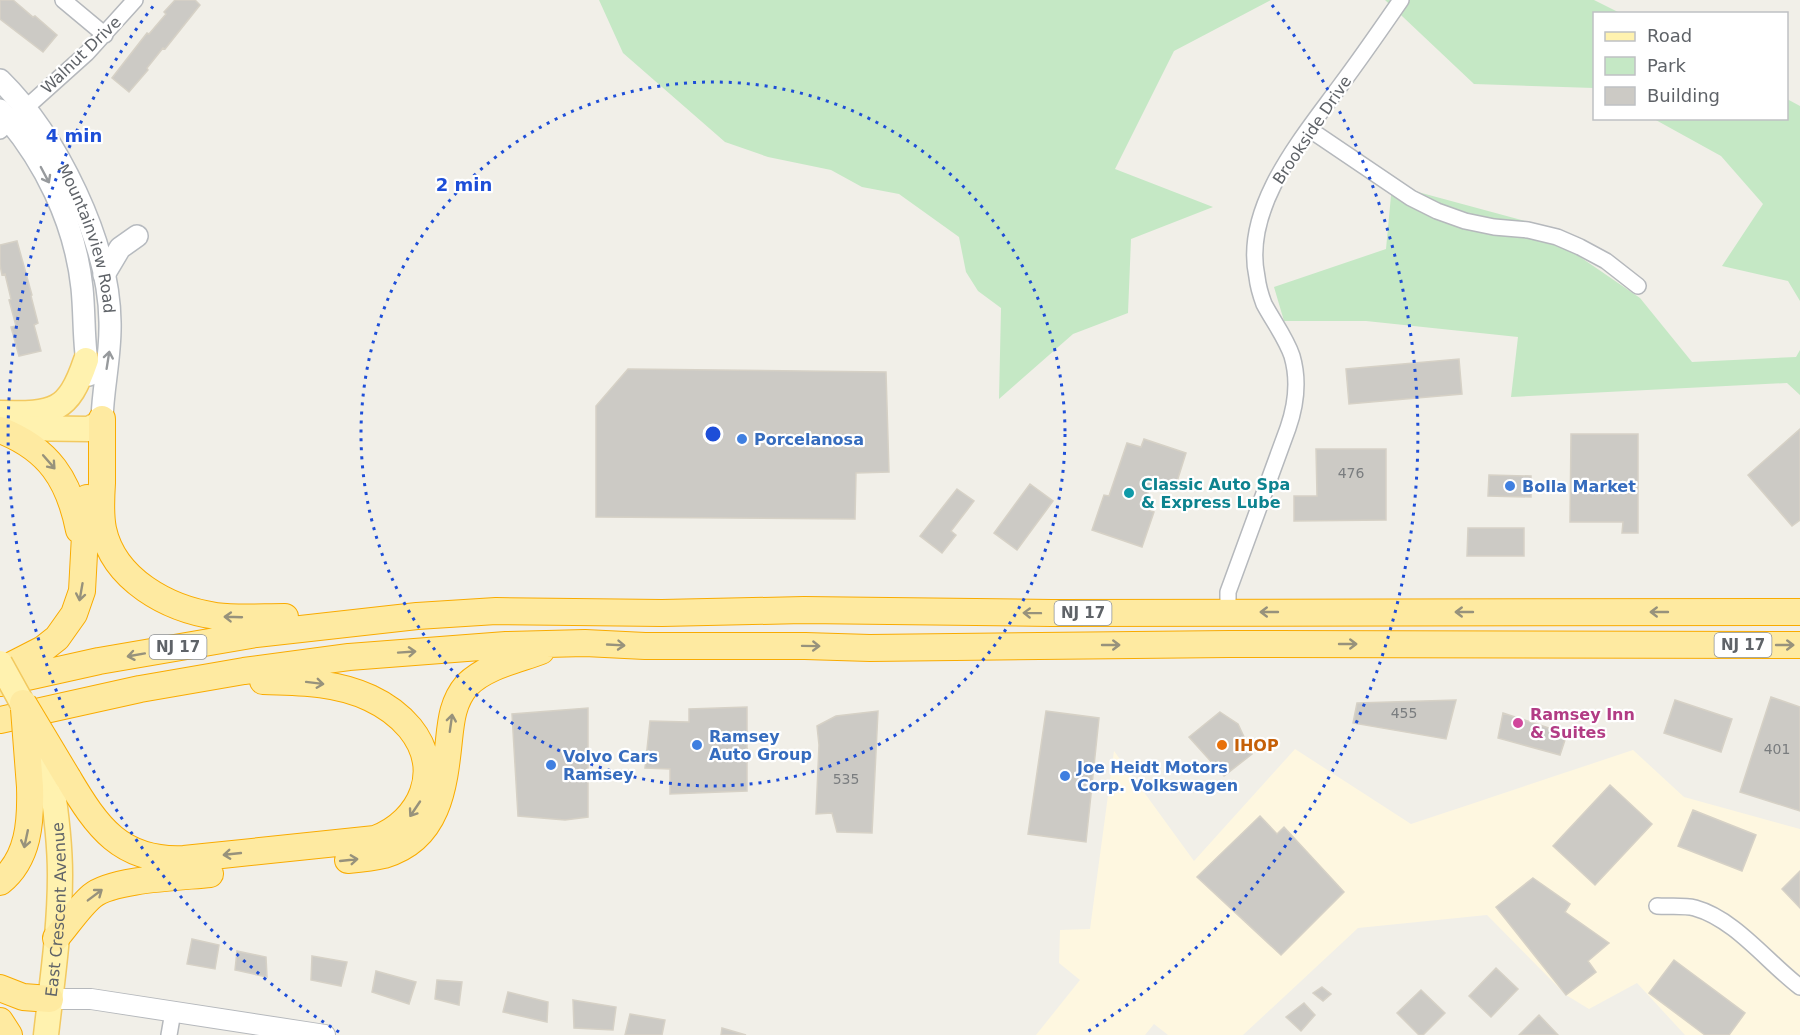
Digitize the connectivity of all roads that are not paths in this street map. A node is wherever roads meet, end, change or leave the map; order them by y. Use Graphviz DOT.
graph roads {
  1 [pos="63,0"];
  2 [pos="135,0"];
  3 [pos="1401,0"];
  4 [pos="105,35"];
  5 [pos="0,80"];
  6 [pos="9,117"];
  7 [pos="1309,129"];
  8 [pos="79,225"];
  9 [pos="137,236"];
  10 [pos="104,275"];
  11 [pos="1638,286"];
  12 [pos="86,360"];
  13 [pos="0,413"];
  14 [pos="96,424"];
  15 [pos="0,430"];
  16 [pos="84,556"];
  17 [pos="1228,612"];
  18 [pos="1800,612"];
  19 [pos="417,616"];
  20 [pos="558,645"];
  21 [pos="1800,645"];
  22 [pos="0,663"];
  23 [pos="0,671"];
  24 [pos="193,678"];
  25 [pos="0,683"];
  26 [pos="90,699"];
  27 [pos="23,703"];
  28 [pos="0,720"];
  29 [pos="0,733"];
  30 [pos="50,781"];
  31 [pos="0,882"];
  32 [pos="1657,906"];
  33 [pos="56,938"];
  34 [pos="1800,987"];
  35 [pos="0,988"];
  36 [pos="50,999"];
  37 [pos="172,1012"];
  38 [pos="0,1021"];
  39 [pos="9,1035"];
  40 [pos="46,1035"];
  41 [pos="169,1035"];
  42 [pos="325,1035"];
  1 -- 4 [label="street"];
  2 -- 4 [label="street, Walnut Drive"];
  3 -- 7 [label="street, Brookside Drive"];
  4 -- 6 [label="street, Walnut Drive"];
  5 -- 6 [label="main road, Mountainview Road"];
  6 -- 8 [label="main road, Mountainview Road"];
  7 -- 11 [label="street"];
  7 -- 17 [label="street, Brookside Drive"];
  8 -- 10 [label="main road, Mountainview Road"];
  8 -- 12 [label="main road, Mountainview Road"];
  9 -- 10 [label="main road"];
  14 -- 10 [label="main road, Mountainview Road, one-way"];
  12 -- 13 [label="main road"];
  12 -- 14 [label="main road, Mountainview Road"];
  14 -- 15 [label="main road"];
  14 -- 16 [label="highway"];
  19 -- 14 [label="highway, one-way"];
  15 -- 16 [label="highway, one-way"];
  16 -- 23 [label="highway, one-way"];
  18 -- 17 [label="highway, NJ 17, one-way"];
  17 -- 19 [label="highway, NJ 17, one-way"];
  19 -- 25 [label="highway, NJ 17, one-way"];
  20 -- 21 [label="highway, NJ 17, one-way"];
  24 -- 20 [label="highway, NJ 17, one-way"];
  33 -- 20 [label="highway, one-way"];
  22 -- 27 [label="main road, bridge"];
  24 -- 26 [label="highway, NJ 17"];
  24 -- 30 [label="highway, one-way"];
  26 -- 28 [label="highway, NJ 17"];
  26 -- 29 [label="highway"];
  27 -- 30 [label="highway, bridge"];
  27 -- 30 [label="highway, bridge"];
  30 -- 31 [label="highway, one-way"];
  30 -- 33 [label="main road, East Crescent Avenue"];
  32 -- 34 [label="street"];
  33 -- 36 [label="main road, East Crescent Avenue"];
  35 -- 36 [label="highway"];
  36 -- 37 [label="street, East Crescent Avenue"];
  36 -- 40 [label="main road"];
  37 -- 41 [label="street"];
  37 -- 42 [label="street, East Crescent Avenue"];
  38 -- 39 [label="highway"];
}
